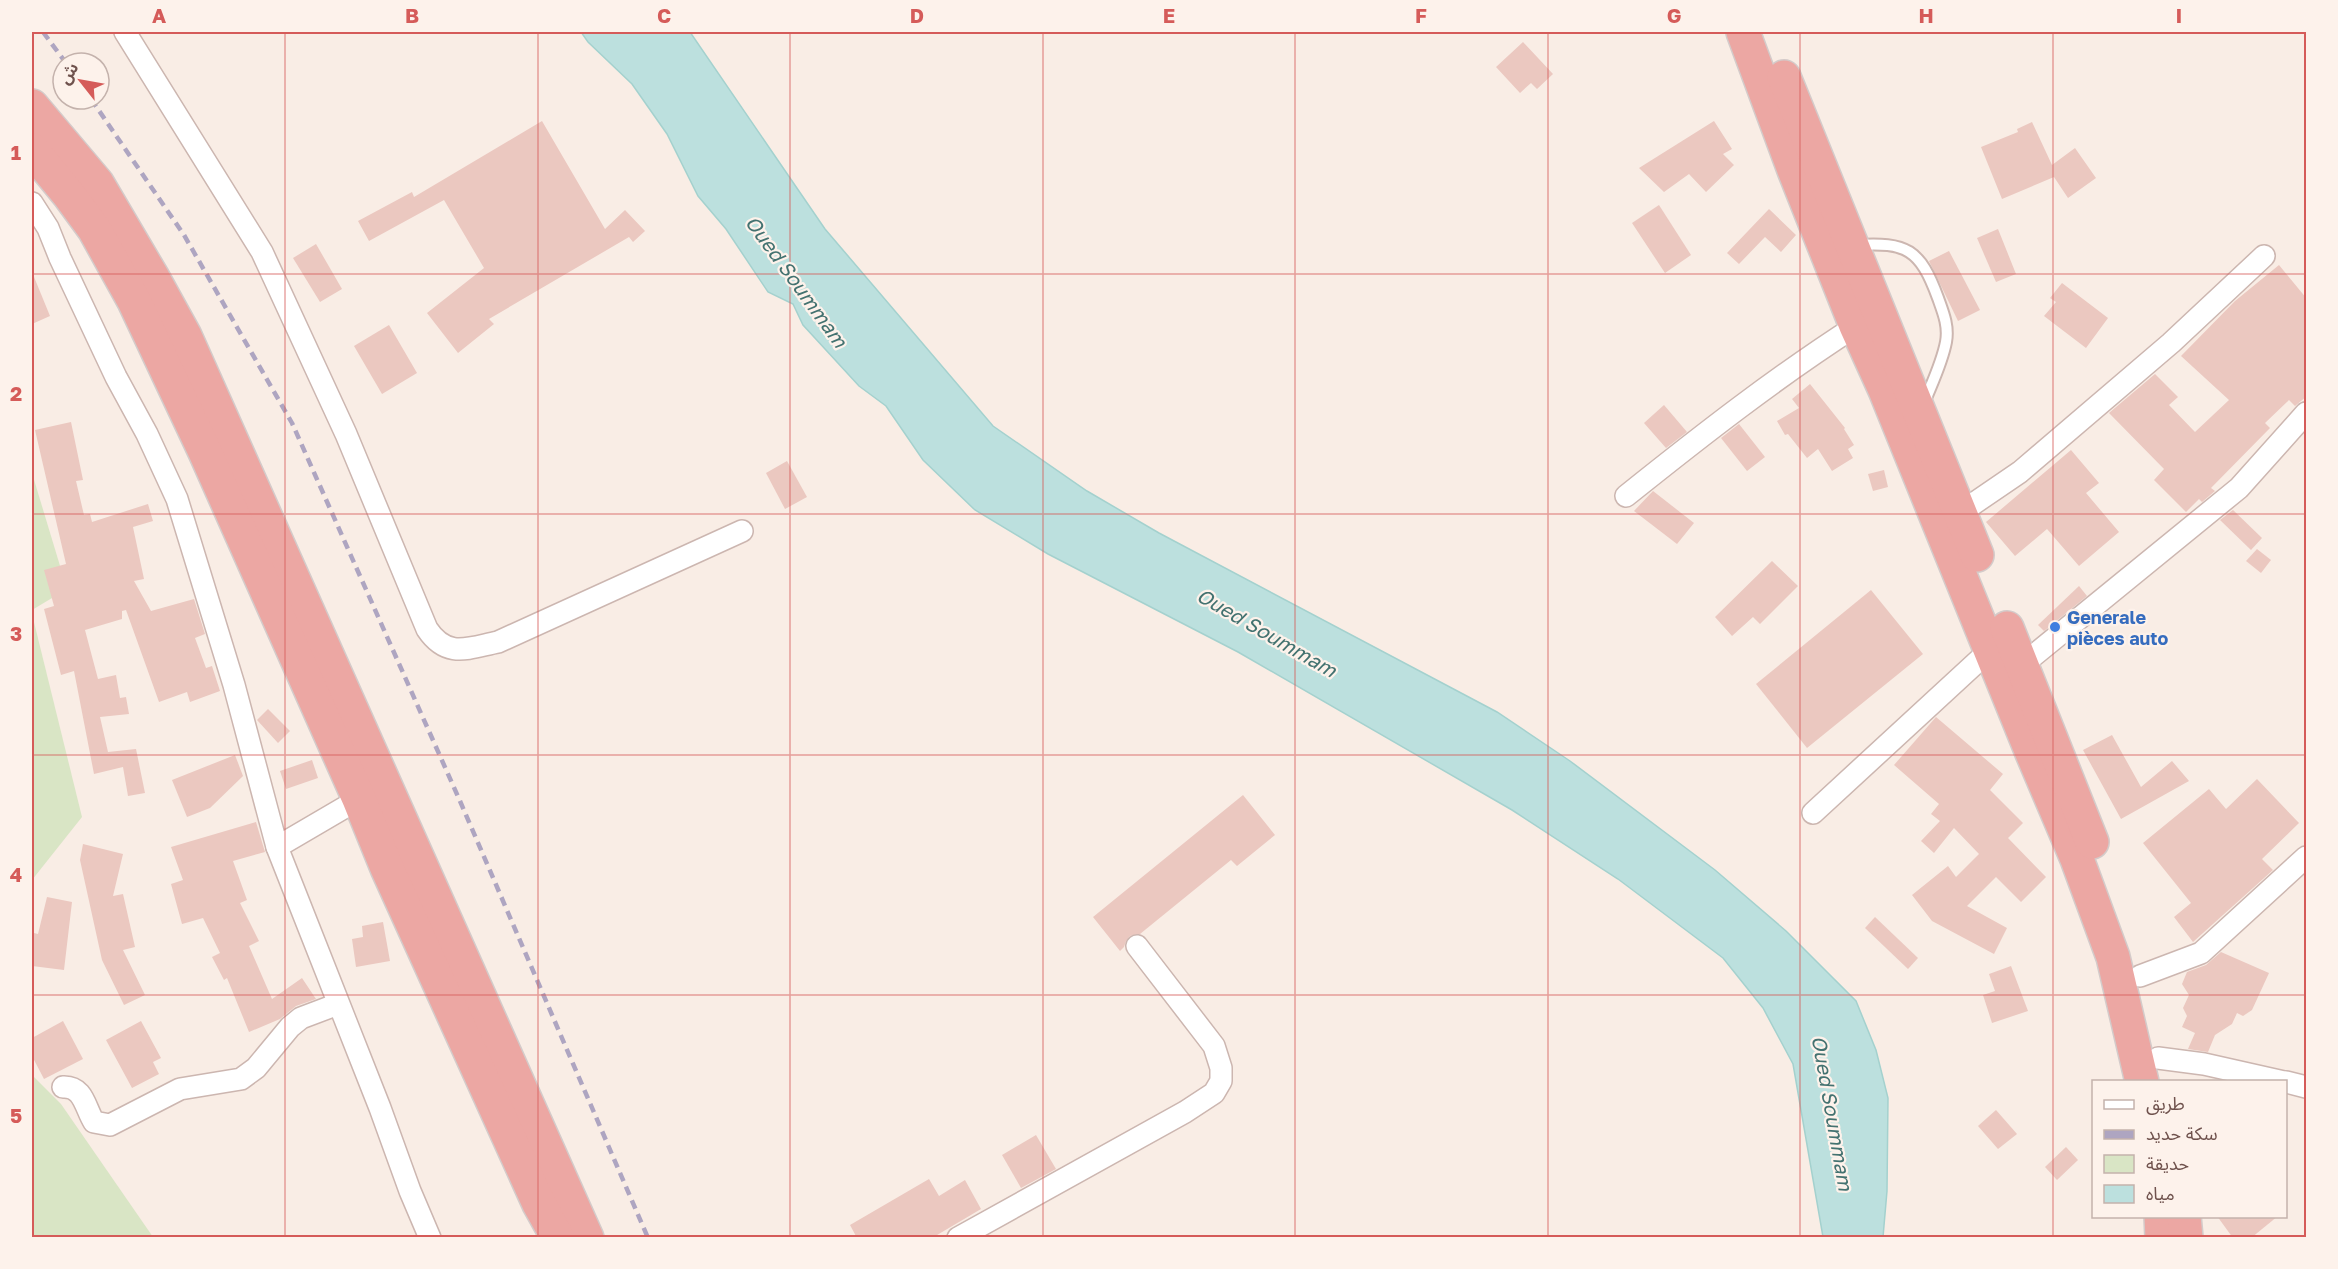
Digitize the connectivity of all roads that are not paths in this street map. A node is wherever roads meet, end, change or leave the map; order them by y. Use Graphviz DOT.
graph roads {
  1 [pos="125,32"];
  2 [pos="1743,32"];
  3 [pos="1765,32"];
  4 [pos="32,106"];
  5 [pos="32,150"];
  6 [pos="32,203"];
  7 [pos="1853,245"];
  8 [pos="2264,256"];
  9 [pos="1856,326"];
  10 [pos="1920,411"];
  11 [pos="2307,413"];
  12 [pos="1626,496"];
  13 [pos="1960,513"];
  14 [pos="742,531"];
  15 [pos="1991,648"];
  16 [pos="2022,665"];
  17 [pos="359,799"];
  18 [pos="1813,813"];
  19 [pos="277,847"];
  20 [pos="2307,857"];
  21 [pos="1137,945"];
  22 [pos="2140,976"];
  23 [pos="338,1004"];
  24 [pos="2155,1074"];
  25 [pos="2276,1080"];
  26 [pos="2287,1082"];
  27 [pos="63,1087"];
  28 [pos="2307,1087"];
  29 [pos="2161,1218"];
  30 [pos="2184,1218"];
  31 [pos="430,1238"];
  32 [pos="558,1238"];
  33 [pos="587,1238"];
  34 [pos="958,1238"];
  35 [pos="2162,1238"];
  36 [pos="2186,1238"];
  1 -- 14 [label="street"];
  2 -- 9 [label="highway"];
  3 -- 7 [label="highway"];
  4 -- 33 [label="highway"];
  5 -- 17 [label="highway"];
  6 -- 19 [label="street"];
  7 -- 10 [label="highway"];
  7 -- 10 [label="lane"];
  8 -- 13 [label="street"];
  9 -- 12 [label="street"];
  9 -- 15 [label="highway"];
  10 -- 13 [label="highway"];
  11 -- 16 [label="street"];
  13 -- 16 [label="highway"];
  15 -- 18 [label="street"];
  15 -- 24 [label="highway"];
  16 -- 22 [label="highway"];
  17 -- 19 [label="street"];
  17 -- 32 [label="highway"];
  19 -- 23 [label="street"];
  20 -- 22 [label="street"];
  21 -- 34 [label="street"];
  22 -- 24 [label="highway"];
  23 -- 27 [label="street"];
  23 -- 31 [label="street"];
  24 -- 25 [label="street"];
  26 -- 28 [label="street"];
  29 -- 35 [label="highway"];
  30 -- 36 [label="highway"];
}
